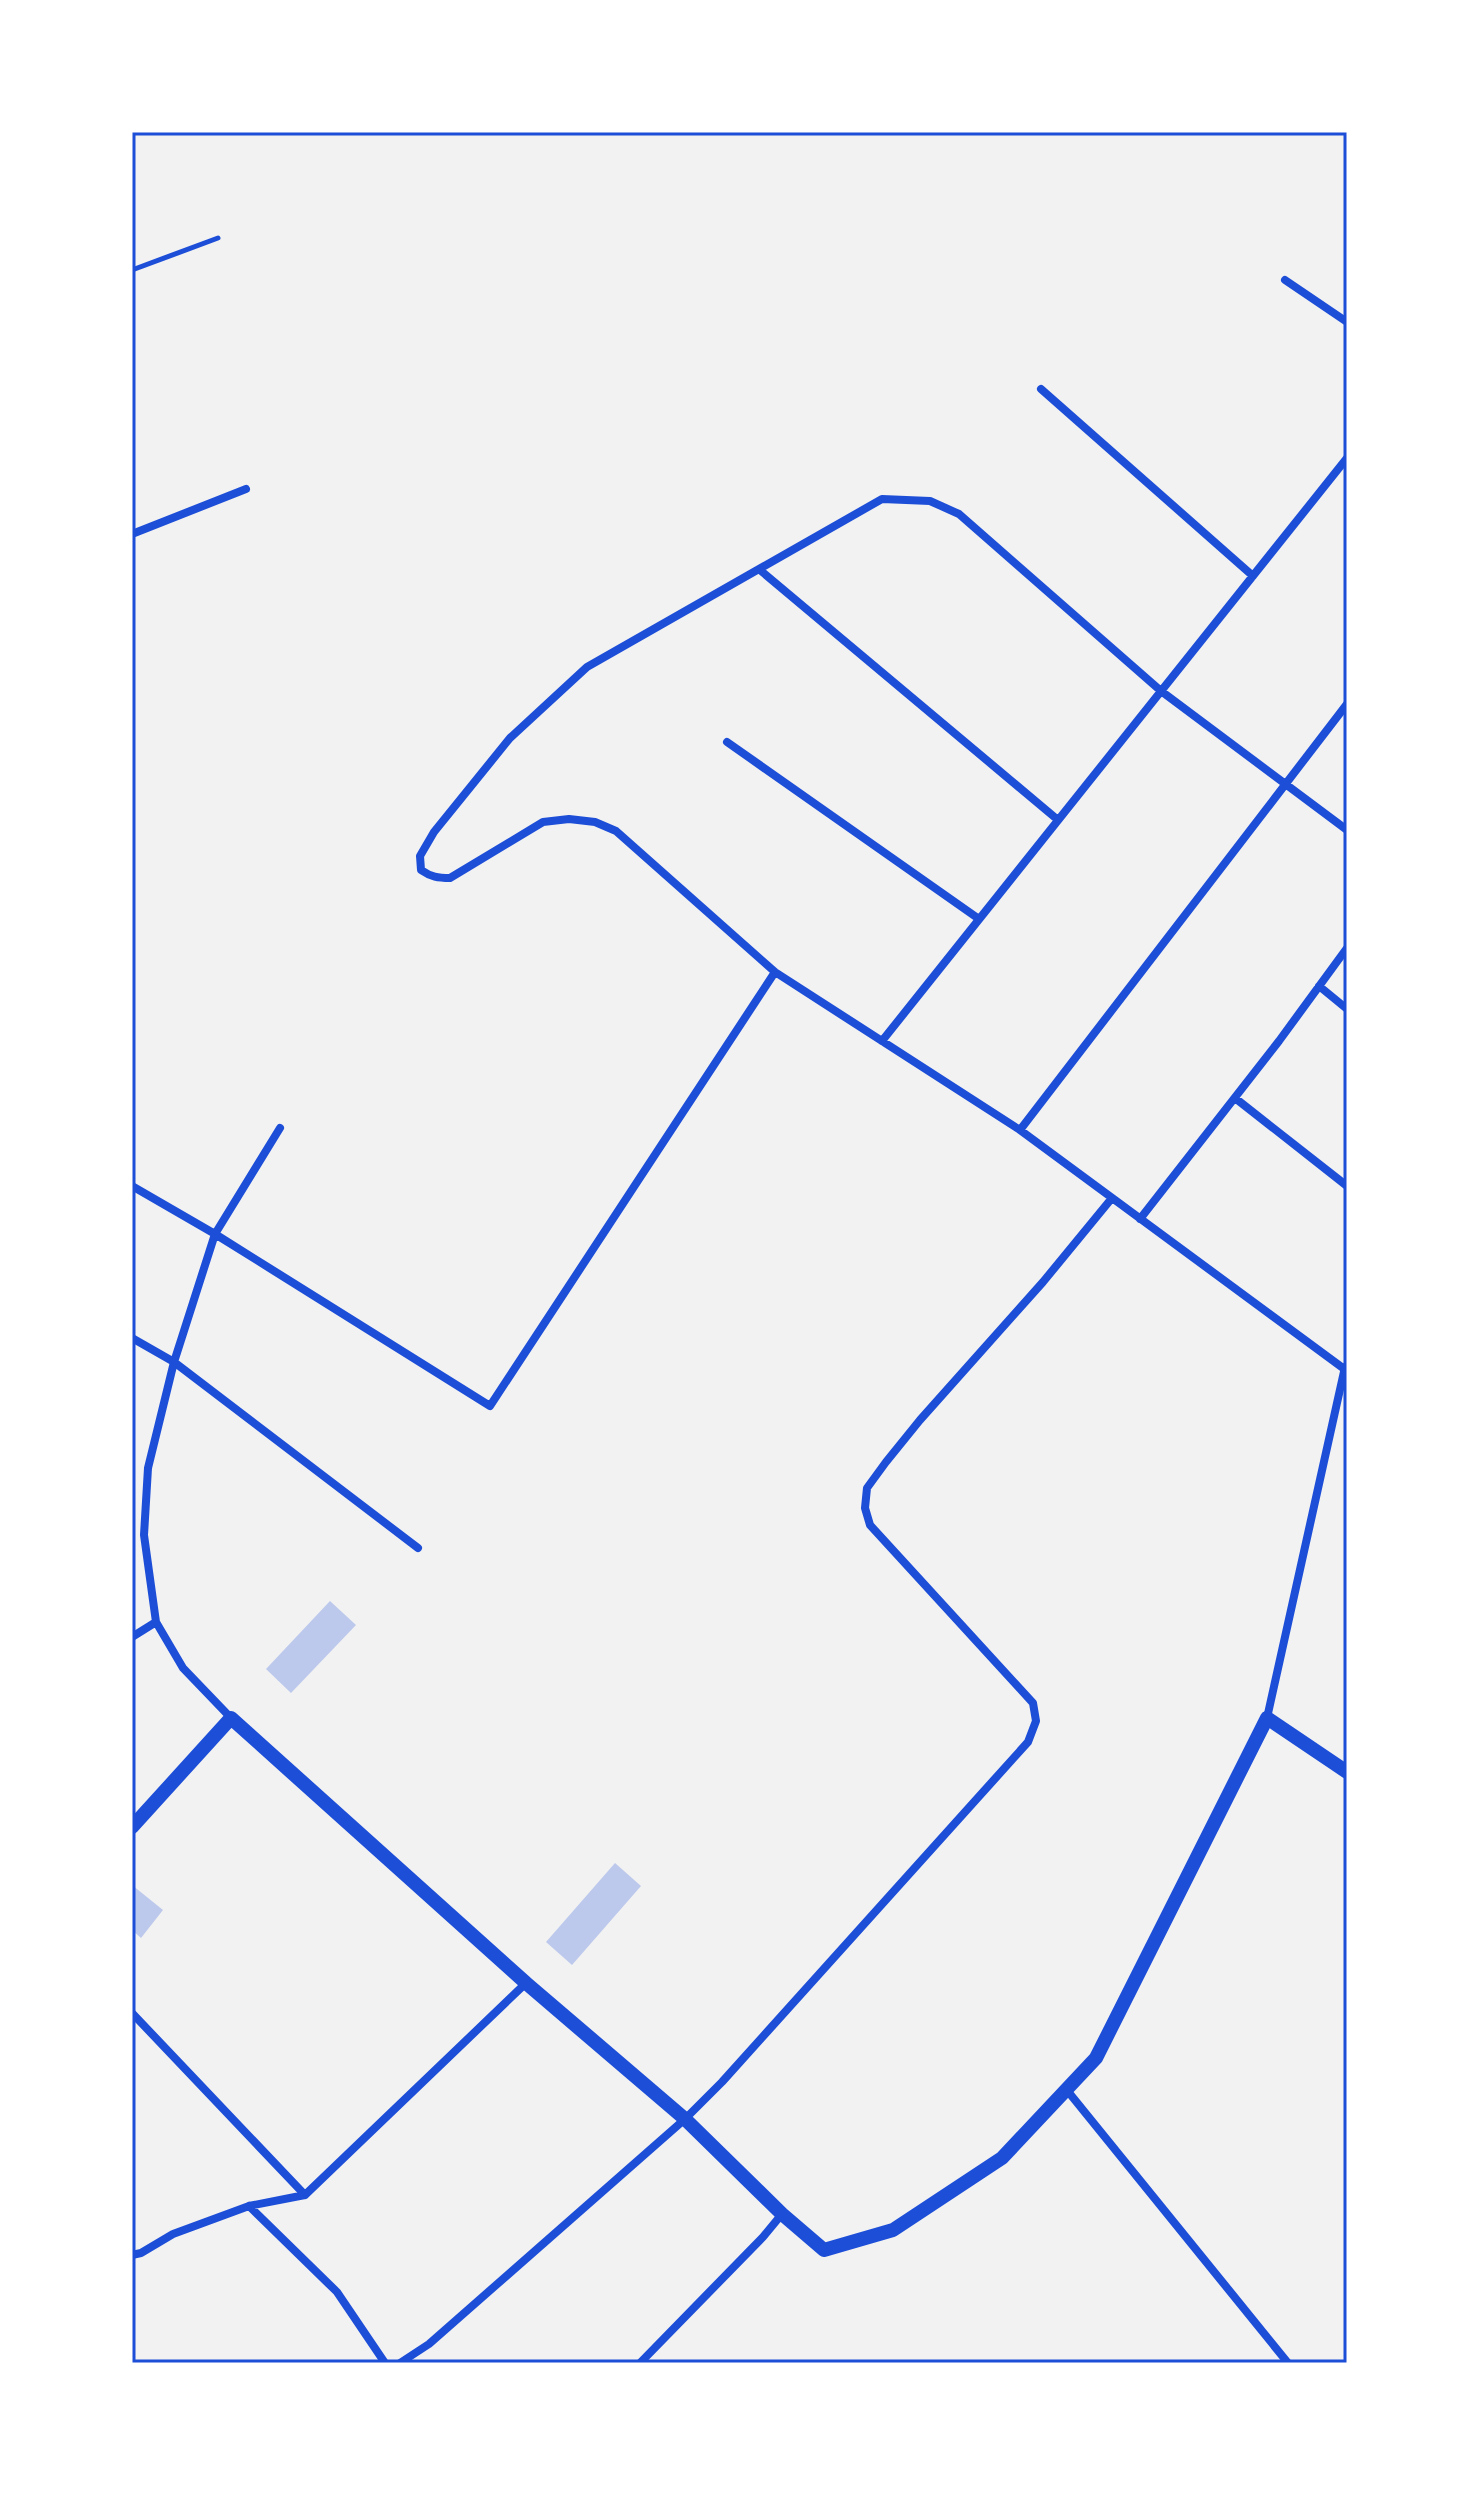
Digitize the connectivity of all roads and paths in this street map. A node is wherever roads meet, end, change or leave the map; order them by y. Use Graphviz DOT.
graph roads {
  1 [pos="218,238"];
  2 [pos="132,270"];
  3 [pos="1285,280"];
  4 [pos="1347,322"];
  5 [pos="1041,389"];
  6 [pos="1347,458"];
  7 [pos="246,489"];
  8 [pos="132,534"];
  9 [pos="760,570"];
  10 [pos="1253,576"];
  11 [pos="1161,691"];
  12 [pos="1347,704"];
  13 [pos="727,742"];
  14 [pos="1286,783"];
  15 [pos="1058,820"];
  16 [pos="1347,830"];
  17 [pos="979,919"];
  18 [pos="1347,948"];
  19 [pos="775,972"];
  20 [pos="1319,986"];
  21 [pos="1347,1009"];
  22 [pos="882,1041"];
  23 [pos="1235,1098"];
  24 [pos="280,1128"];
  25 [pos="1020,1130"];
  26 [pos="132,1186"];
  27 [pos="1347,1186"];
  28 [pos="1112,1198"];
  29 [pos="1140,1219"];
  30 [pos="215,1234"];
  31 [pos="132,1338"];
  32 [pos="174,1362"];
  33 [pos="1346,1368"];
  34 [pos="418,1548"];
  35 [pos="156,1622"];
  36 [pos="132,1637"];
  37 [pos="231,1718"];
  38 [pos="1267,1718"];
  39 [pos="1347,1772"];
  40 [pos="132,1827"];
  41 [pos="526,1983"];
  42 [pos="132,2013"];
  43 [pos="1066,2089"];
  44 [pos="685,2119"];
  45 [pos="305,2195"];
  46 [pos="249,2206"];
  47 [pos="782,2214"];
  48 [pos="132,2255"];
  49 [pos="385,2363"];
  50 [pos="400,2363"];
  51 [pos="640,2363"];
  52 [pos="1288,2363"];
  1 -- 2 [label="path"];
  3 -- 4 [label="street"];
  5 -- 10 [label="street"];
  6 -- 10 [label="street"];
  7 -- 8 [label="street"];
  9 -- 11 [label="street"];
  9 -- 15 [label="street"];
  9 -- 19 [label="street"];
  10 -- 11 [label="street"];
  11 -- 14 [label="street"];
  11 -- 15 [label="street"];
  12 -- 14 [label="street"];
  13 -- 17 [label="street"];
  14 -- 16 [label="street"];
  14 -- 25 [label="street"];
  15 -- 17 [label="street"];
  17 -- 22 [label="street"];
  18 -- 20 [label="street"];
  19 -- 22 [label="street"];
  19 -- 30 [label="street"];
  20 -- 21 [label="street"];
  20 -- 23 [label="street"];
  22 -- 25 [label="street"];
  23 -- 27 [label="street"];
  23 -- 29 [label="street"];
  24 -- 30 [label="street"];
  25 -- 28 [label="street"];
  26 -- 30 [label="street"];
  28 -- 29 [label="street"];
  28 -- 44 [label="street"];
  29 -- 33 [label="street"];
  30 -- 32 [label="street"];
  31 -- 32 [label="street"];
  32 -- 34 [label="street"];
  32 -- 35 [label="street"];
  33 -- 38 [label="street"];
  35 -- 36 [label="street"];
  35 -- 37 [label="street"];
  37 -- 40 [label="street"];
  37 -- 41 [label="street"];
  38 -- 39 [label="street"];
  38 -- 43 [label="street"];
  41 -- 44 [label="street"];
  41 -- 45 [label="street"];
  42 -- 45 [label="street"];
  43 -- 47 [label="street"];
  43 -- 52 [label="street"];
  44 -- 47 [label="street"];
  44 -- 50 [label="street"];
  45 -- 46 [label="street"];
  46 -- 48 [label="street"];
  46 -- 49 [label="street"];
  47 -- 51 [label="street"];
}
